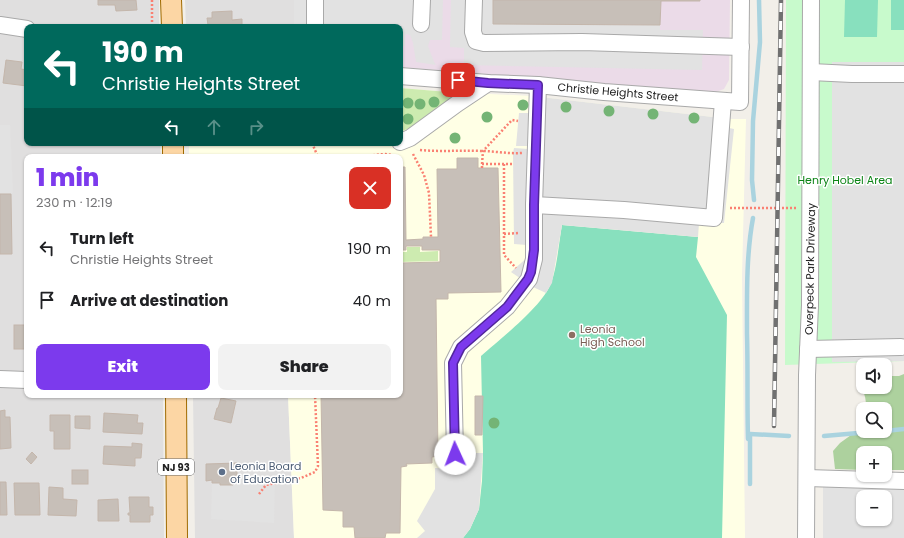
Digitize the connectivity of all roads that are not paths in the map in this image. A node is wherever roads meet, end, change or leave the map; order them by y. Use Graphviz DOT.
graph roads {
  1 [pos="171,0"];
  2 [pos="315,0"];
  3 [pos="422,0"];
  4 [pos="474,0"];
  5 [pos="741,0"];
  6 [pos="811,0"];
  7 [pos="172,24"];
  8 [pos="315,24"];
  9 [pos="421,24"];
  10 [pos="0,25"];
  11 [pos="24,29"];
  12 [pos="740,47"];
  13 [pos="811,72"];
  14 [pos="903,74"];
  15 [pos="403,76"];
  16 [pos="488,83"];
  17 [pos="538,85"];
  18 [pos="723,101"];
  19 [pos="403,141"];
  20 [pos="534,205"];
  21 [pos="900,347"];
  22 [pos="808,349"];
  23 [pos="0,379"];
  24 [pos="24,380"];
  25 [pos="176,398"];
  26 [pos="455,454"];
  27 [pos="807,478"];
  28 [pos="904,481"];
  29 [pos="177,538"];
  30 [pos="806,538"];
  1 -- 7 [label="main road"];
  2 -- 8 [label="street"];
  3 -- 9 [label="street"];
  4 -- 12 [label="street"];
  5 -- 12 [label="street"];
  6 -- 13 [label="street, Overpeck Park Driveway"];
  10 -- 11 [label="street"];
  12 -- 18 [label="street, Christie Heights Street"];
  13 -- 14 [label="street"];
  13 -- 22 [label="street, Overpeck Park Driveway"];
  15 -- 16 [label="street, Christie Heights Street"];
  16 -- 17 [label="street, Christie Heights Street"];
  16 -- 19 [label="street"];
  17 -- 18 [label="street, Christie Heights Street"];
  17 -- 20 [label="street"];
  18 -- 20 [label="street"];
  20 -- 26 [label="street"];
  21 -- 22 [label="street"];
  22 -- 27 [label="street, Overpeck Park Driveway"];
  23 -- 24 [label="street"];
  25 -- 29 [label="main road, NJ 93"];
  27 -- 28 [label="street"];
  27 -- 30 [label="street, Overpeck Park Driveway"];
}
